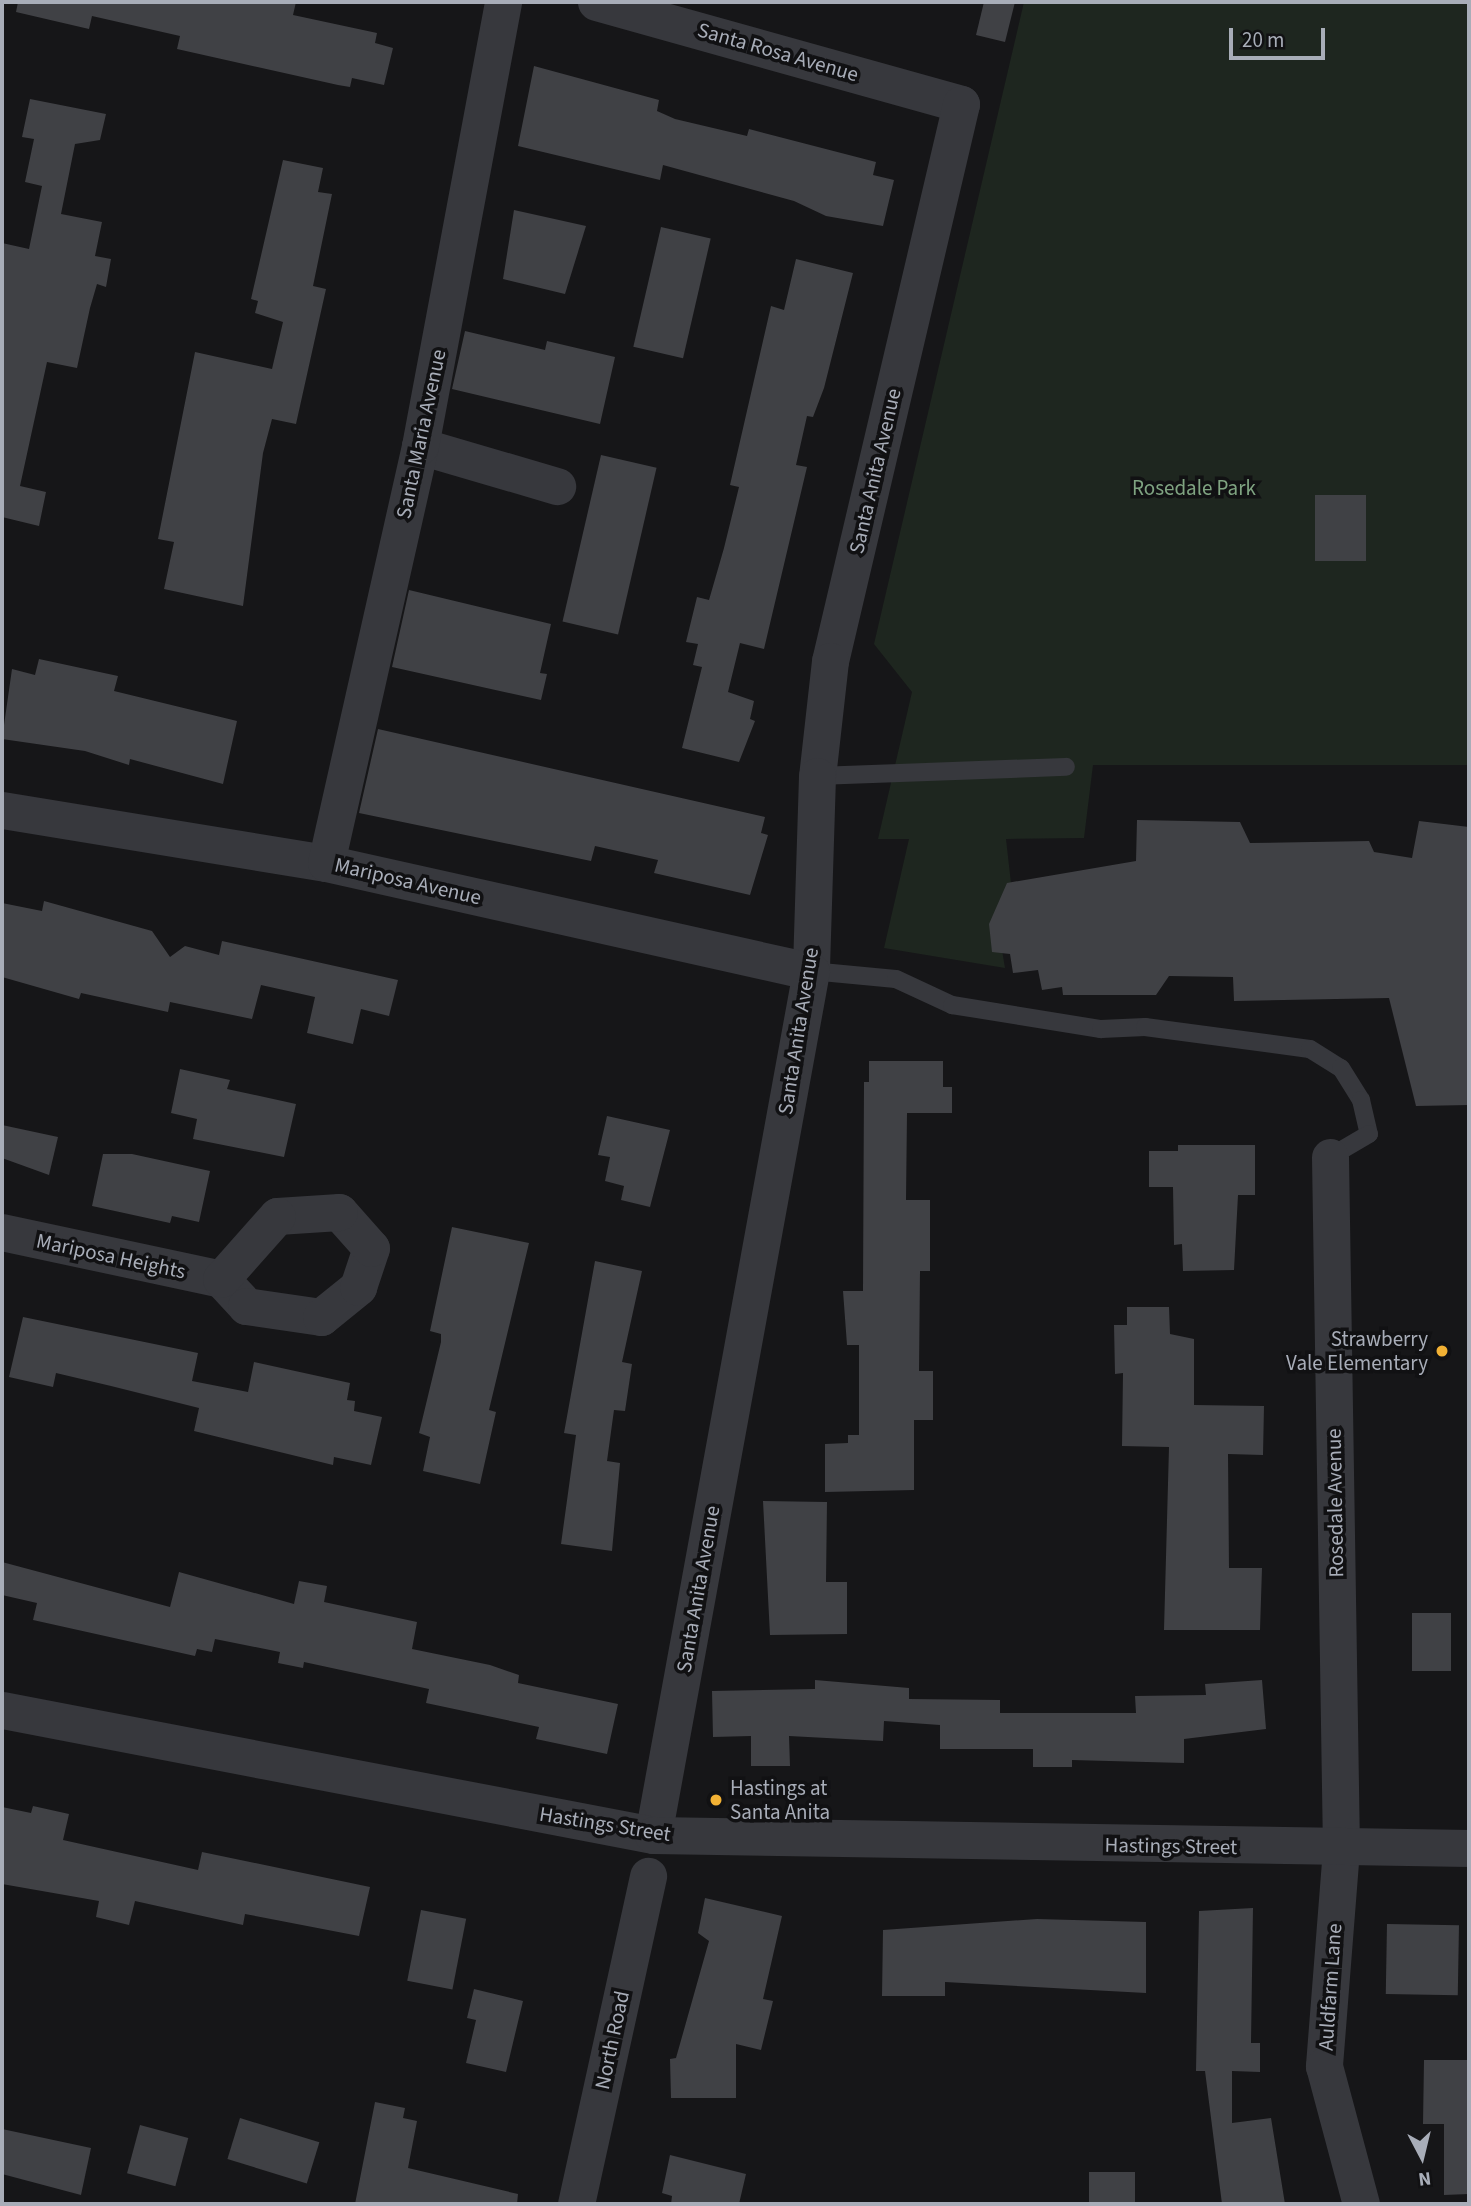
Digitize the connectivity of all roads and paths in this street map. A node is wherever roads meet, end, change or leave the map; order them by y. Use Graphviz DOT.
graph roads {
  1 [pos="503,2"];
  2 [pos="596,2"];
  3 [pos="636,7"];
  4 [pos="961,104"];
  5 [pos="420,446"];
  6 [pos="557,486"];
  7 [pos="1066,767"];
  8 [pos="817,776"];
  9 [pos="2,810"];
  10 [pos="326,863"];
  11 [pos="811,971"];
  12 [pos="1330,1157"];
  13 [pos="2,1232"];
  14 [pos="221,1279"];
  15 [pos="2,1710"];
  16 [pos="653,1835"];
  17 [pos="1469,1848"];
  18 [pos="1341,1849"];
  19 [pos="648,1877"];
  20 [pos="576,2204"];
  21 [pos="1361,2204"];
  1 -- 5 [label="street, Santa Maria Avenue"];
  2 -- 3 [label="street, Santa Rosa Avenue"];
  3 -- 4 [label="street, Santa Rosa Avenue"];
  4 -- 8 [label="street, Santa Anita Avenue"];
  5 -- 6 [label="street"];
  5 -- 10 [label="street, Santa Maria Avenue"];
  7 -- 8 [label="lane"];
  8 -- 11 [label="street, Santa Anita Avenue"];
  9 -- 10 [label="street, Mariposa Avenue"];
  10 -- 11 [label="street, Mariposa Avenue"];
  11 -- 12 [label="lane"];
  11 -- 16 [label="street, Santa Anita Avenue"];
  12 -- 18 [label="street, Rosedale Avenue"];
  13 -- 14 [label="street, Mariposa Heights"];
  15 -- 16 [label="street, Hastings Street"];
  16 -- 18 [label="street, Hastings Street"];
  17 -- 18 [label="street, Hastings Street"];
  18 -- 21 [label="street, Auldfarm Lane"];
  19 -- 20 [label="street, North Road"];
}
